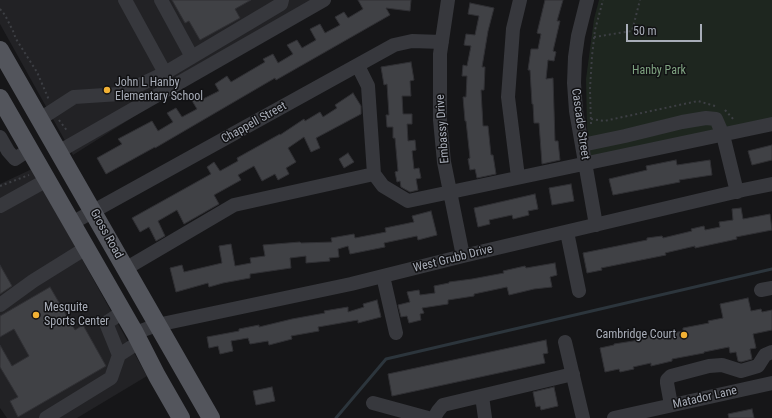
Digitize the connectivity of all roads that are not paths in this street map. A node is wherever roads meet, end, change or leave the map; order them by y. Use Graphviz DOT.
graph roads {
  1 [pos="125,0"];
  2 [pos="160,0"];
  3 [pos="282,0"];
  4 [pos="324,0"];
  5 [pos="448,0"];
  6 [pos="520,0"];
  7 [pos="587,0"];
  8 [pos="442,42"];
  9 [pos="0,50"];
  10 [pos="192,57"];
  11 [pos="358,66"];
  12 [pos="165,73"];
  13 [pos="0,98"];
  14 [pos="46,115"];
  15 [pos="772,124"];
  16 [pos="723,135"];
  17 [pos="0,137"];
  18 [pos="588,144"];
  19 [pos="64,148"];
  20 [pos="30,149"];
  21 [pos="585,163"];
  22 [pos="374,174"];
  23 [pos="44,175"];
  24 [pos="518,177"];
  25 [pos="772,184"];
  26 [pos="450,192"];
  27 [pos="737,192"];
  28 [pos="0,206"];
  29 [pos="93,212"];
  30 [pos="72,224"];
  31 [pos="596,225"];
  32 [pos="567,232"];
  33 [pos="86,248"];
  34 [pos="463,256"];
  35 [pos="125,269"];
  36 [pos="383,276"];
  37 [pos="578,291"];
  38 [pos="0,305"];
  39 [pos="122,312"];
  40 [pos="157,325"];
  41 [pos="396,333"];
  42 [pos="137,337"];
  43 [pos="565,342"];
  44 [pos="772,352"];
  45 [pos="119,355"];
  46 [pos="573,374"];
  47 [pos="772,383"];
  48 [pos="482,396"];
  49 [pos="372,403"];
  50 [pos="670,405"];
  51 [pos="46,418"];
  52 [pos="181,418"];
  53 [pos="211,418"];
  54 [pos="428,418"];
  55 [pos="434,418"];
  56 [pos="485,418"];
  57 [pos="583,418"];
  58 [pos="614,418"];
  1 -- 12 [label="street"];
  2 -- 10 [label="street"];
  3 -- 10 [label="street"];
  4 -- 19 [label="street"];
  5 -- 8 [label="street, Embassy Drive"];
  6 -- 24 [label="street"];
  7 -- 18 [label="street, Cascade Street"];
  8 -- 11 [label="street, Chappell Street"];
  8 -- 26 [label="street, Embassy Drive"];
  9 -- 14 [label="main road, Gross Road"];
  10 -- 12 [label="street"];
  11 -- 22 [label="street"];
  11 -- 29 [label="street, Chappell Street"];
  12 -- 14 [label="street"];
  13 -- 20 [label="main road, Gross Road"];
  14 -- 19 [label="main road, Gross Road"];
  15 -- 16 [label="street"];
  16 -- 18 [label="street"];
  16 -- 21 [label="street"];
  16 -- 27 [label="street"];
  17 -- 20 [label="street"];
  18 -- 21 [label="street, Cascade Street"];
  19 -- 29 [label="main road, Gross Road"];
  20 -- 23 [label="main road, Gross Road"];
  21 -- 24 [label="street"];
  21 -- 31 [label="street, Cascade Street"];
  22 -- 26 [label="street"];
  22 -- 35 [label="street"];
  23 -- 28 [label="street"];
  23 -- 30 [label="main road, Gross Road"];
  24 -- 26 [label="street"];
  25 -- 27 [label="street, West Grubb Drive"];
  26 -- 34 [label="street, Embassy Drive"];
  27 -- 31 [label="street, West Grubb Drive"];
  29 -- 30 [label="street, Chappell Street"];
  29 -- 35 [label="main road, Gross Road"];
  30 -- 33 [label="main road, Gross Road"];
  31 -- 32 [label="street, West Grubb Drive"];
  32 -- 34 [label="street, West Grubb Drive"];
  32 -- 37 [label="street"];
  33 -- 38 [label="street"];
  33 -- 39 [label="main road, Gross Road"];
  34 -- 36 [label="street, West Grubb Drive"];
  35 -- 40 [label="main road, Gross Road"];
  36 -- 40 [label="street, West Grubb Drive"];
  36 -- 41 [label="street"];
  39 -- 42 [label="main road, Gross Road"];
  39 -- 45 [label="street"];
  40 -- 42 [label="street, West Grubb Drive"];
  40 -- 53 [label="main road, Gross Road"];
  42 -- 45 [label="street, West Grubb Drive"];
  42 -- 52 [label="main road, Gross Road"];
  43 -- 46 [label="street"];
  44 -- 50 [label="street"];
  45 -- 51 [label="street"];
  46 -- 48 [label="street"];
  46 -- 57 [label="street"];
  47 -- 50 [label="street, Matador Lane"];
  48 -- 55 [label="street"];
  48 -- 56 [label="street"];
  49 -- 54 [label="street"];
  50 -- 58 [label="street, Matador Lane"];
}
